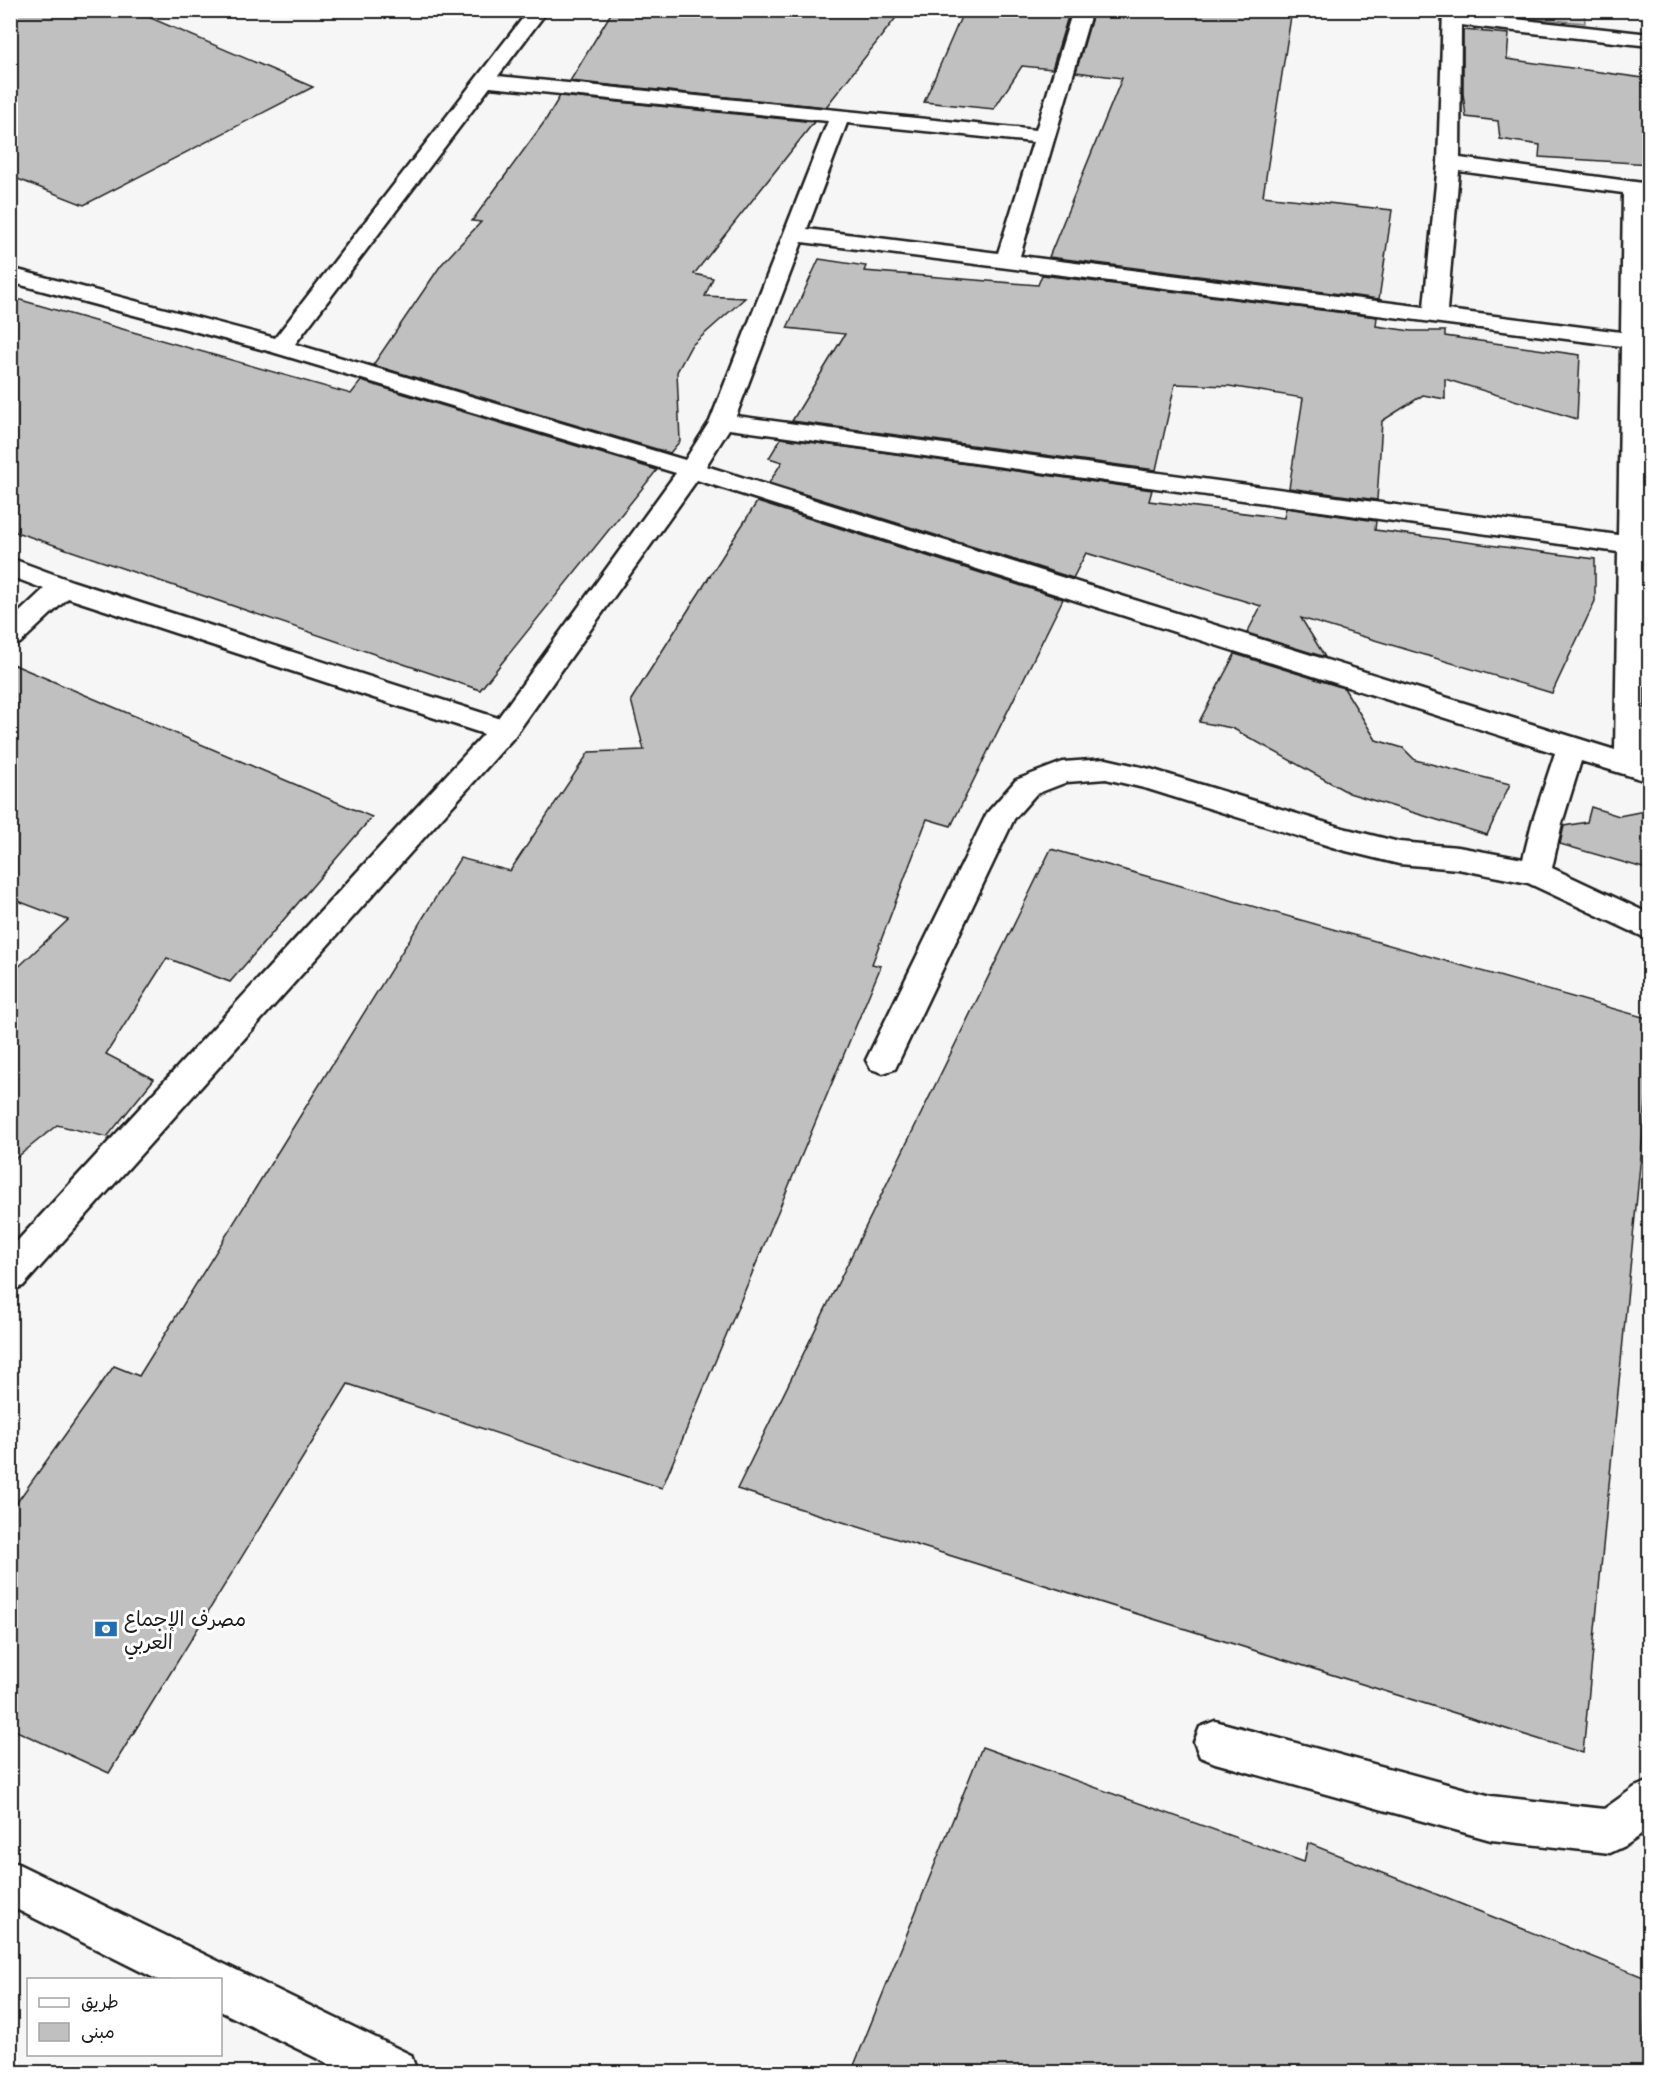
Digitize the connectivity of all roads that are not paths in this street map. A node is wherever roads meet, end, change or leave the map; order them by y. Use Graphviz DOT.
graph roads {
  1 [pos="539,10"];
  2 [pos="1083,10"];
  3 [pos="1452,14"];
  4 [pos="1650,40"];
  5 [pos="487,81"];
  6 [pos="840,117"];
  7 [pos="1045,137"];
  8 [pos="1449,163"];
  9 [pos="1642,189"];
  10 [pos="794,234"];
  11 [pos="1007,261"];
  12 [pos="10,275"];
  13 [pos="1435,314"];
  14 [pos="1632,340"];
  15 [pos="280,347"];
  16 [pos="722,421"];
  17 [pos="690,470"];
  18 [pos="1631,544"];
  19 [pos="10,566"];
  20 [pos="63,587"];
  21 [pos="10,637"];
  22 [pos="504,730"];
  23 [pos="1570,748"];
  24 [pos="1640,769"];
  25 [pos="1535,873"];
  26 [pos="1650,928"];
  27 [pos="883,1060"];
  28 [pos="10,1275"];
  29 [pos="1215,1742"];
  30 [pos="1650,1802"];
  31 [pos="10,1882"];
  32 [pos="203,1978"];
  33 [pos="222,1987"];
  34 [pos="394,2073"];
  1 -- 5 [label="street"];
  2 -- 7 [label="street"];
  3 -- 4 [label="street"];
  3 -- 8 [label="street"];
  5 -- 6 [label="street"];
  5 -- 15 [label="street"];
  6 -- 7 [label="street"];
  6 -- 10 [label="street"];
  7 -- 11 [label="street"];
  8 -- 9 [label="street"];
  8 -- 13 [label="street"];
  9 -- 14 [label="street"];
  10 -- 11 [label="street"];
  10 -- 16 [label="street"];
  11 -- 13 [label="street"];
  12 -- 15 [label="street"];
  13 -- 14 [label="street"];
  14 -- 18 [label="street"];
  15 -- 17 [label="street"];
  16 -- 17 [label="street"];
  16 -- 18 [label="street"];
  17 -- 22 [label="street"];
  17 -- 23 [label="street"];
  18 -- 24 [label="street"];
  19 -- 20 [label="street"];
  20 -- 21 [label="street"];
  20 -- 22 [label="street"];
  22 -- 28 [label="street"];
  23 -- 24 [label="street"];
  23 -- 25 [label="street"];
  25 -- 26 [label="street"];
  25 -- 27 [label="street"];
  29 -- 30 [label="street"];
  31 -- 32 [label="street"];
  33 -- 34 [label="street"];
}
